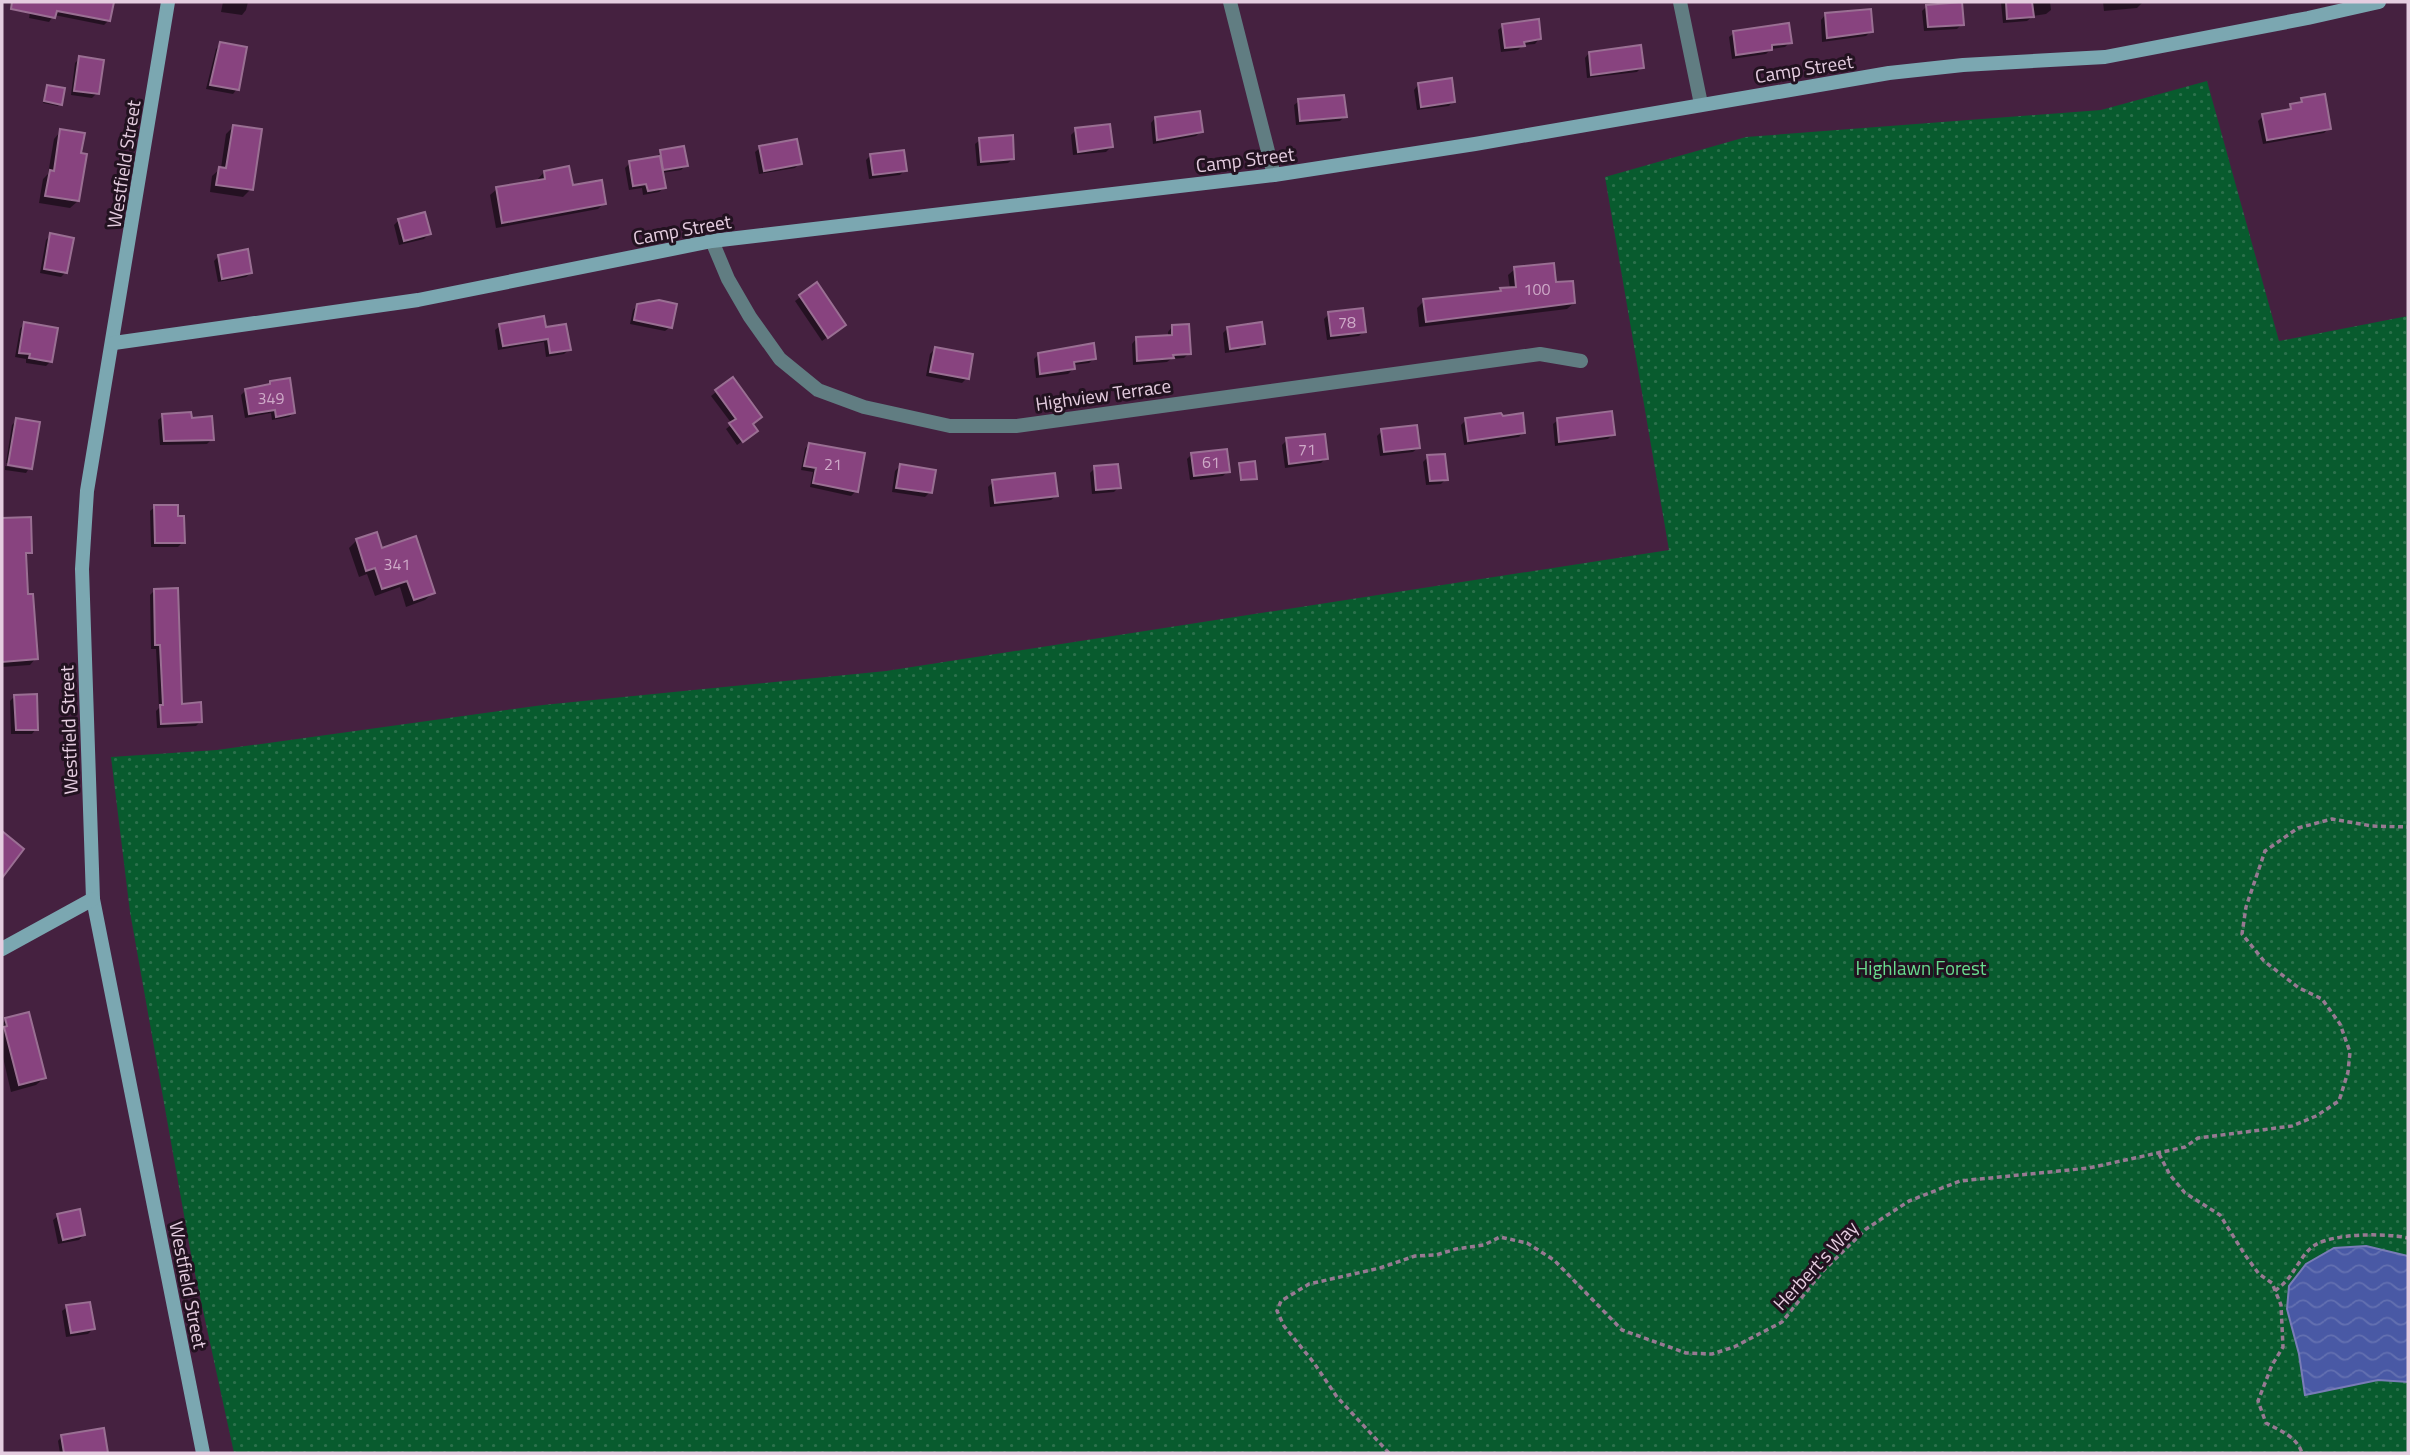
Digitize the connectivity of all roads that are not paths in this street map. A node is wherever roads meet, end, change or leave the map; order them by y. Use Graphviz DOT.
graph roads {
  1 [pos="168,2"];
  2 [pos="1230,2"];
  3 [pos="1679,2"];
  4 [pos="2379,2"];
  5 [pos="1701,104"];
  6 [pos="1274,176"];
  7 [pos="712,242"];
  8 [pos="114,343"];
  9 [pos="1581,361"];
  10 [pos="93,899"];
  11 [pos="2,949"];
  12 [pos="203,1453"];
  1 -- 8 [label="street, Westfield Street"];
  2 -- 6 [label="street"];
  3 -- 5 [label="street"];
  4 -- 5 [label="street, Camp Street"];
  5 -- 6 [label="street, Camp Street"];
  6 -- 7 [label="street, Camp Street"];
  7 -- 8 [label="street, Camp Street"];
  7 -- 9 [label="street, Highview Terrace"];
  8 -- 10 [label="street, Westfield Street"];
  10 -- 11 [label="street"];
  10 -- 12 [label="street, Westfield Street"];
}
